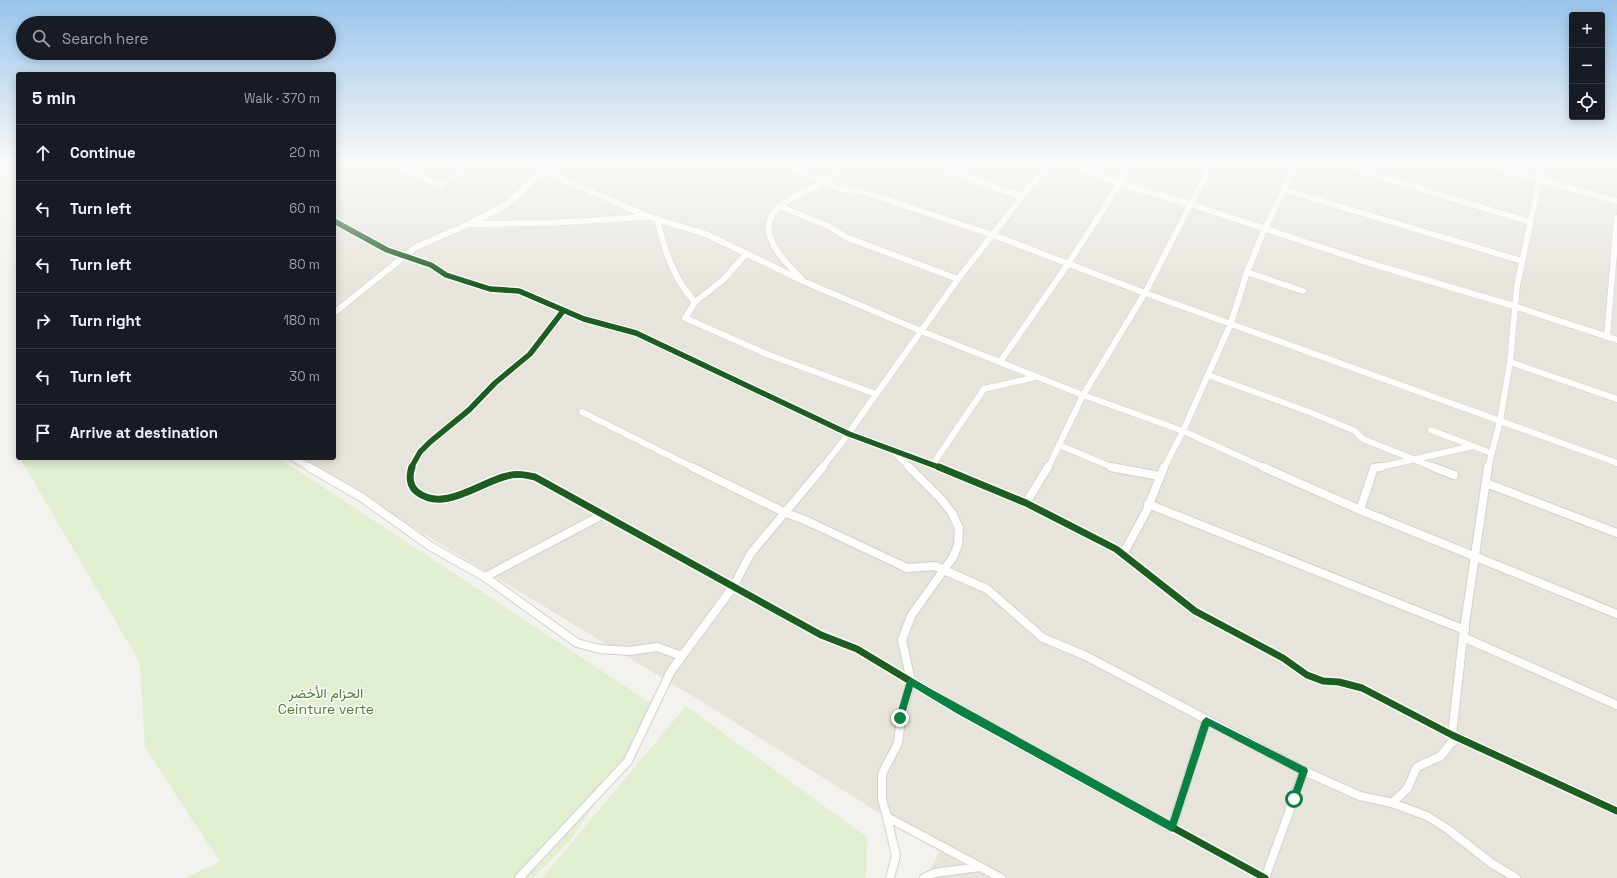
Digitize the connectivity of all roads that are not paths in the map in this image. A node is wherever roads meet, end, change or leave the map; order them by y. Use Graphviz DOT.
graph roads {
  1 [pos="507,204"];
  2 [pos="620,204"];
  3 [pos="783,204"];
  4 [pos="899,204"];
  5 [pos="1017,204"];
  6 [pos="1108,204"];
  7 [pos="1190,204"];
  8 [pos="1278,204"];
  9 [pos="1331,204"];
  10 [pos="1471,204"];
  11 [pos="1533,204"];
  12 [pos="779,206"];
  13 [pos="649,217"];
  14 [pos="1617,218"];
  15 [pos="657,220"];
  16 [pos="1530,222"];
  17 [pos="336,223"];
  18 [pos="469,224"];
  19 [pos="1265,228"];
  20 [pos="993,235"];
  21 [pos="746,254"];
  22 [pos="407,256"];
  23 [pos="1522,262"];
  24 [pos="1068,264"];
  25 [pos="1247,272"];
  26 [pos="958,279"];
  27 [pos="805,282"];
  28 [pos="1303,292"];
  29 [pos="1145,293"];
  30 [pos="695,302"];
  31 [pos="1514,306"];
  32 [pos="336,311"];
  33 [pos="563,311"];
  34 [pos="1231,324"];
  35 [pos="921,331"];
  36 [pos="1607,337"];
  37 [pos="1617,340"];
  38 [pos="1000,362"];
  39 [pos="1510,362"];
  40 [pos="1208,376"];
  41 [pos="1036,377"];
  42 [pos="876,394"];
  43 [pos="1083,395"];
  44 [pos="1617,399"];
  45 [pos="582,412"];
  46 [pos="1500,421"];
  47 [pos="1431,430"];
  48 [pos="1183,431"];
  49 [pos="849,434"];
  50 [pos="1058,446"];
  51 [pos="1473,446"];
  52 [pos="890,448"];
  53 [pos="1491,453"];
  54 [pos="1412,459"];
  55 [pos="297,460"];
  56 [pos="1617,463"];
  57 [pos="933,464"];
  58 [pos="1159,476"];
  59 [pos="1454,476"];
  60 [pos="1486,483"];
  61 [pos="1026,503"];
  62 [pos="1148,504"];
  63 [pos="1360,510"];
  64 [pos="786,513"];
  65 [pos="602,515"];
  66 [pos="1617,533"];
  67 [pos="1123,554"];
  68 [pos="1475,558"];
  69 [pos="944,569"];
  70 [pos="485,577"];
  71 [pos="733,587"];
  72 [pos="1617,614"];
  73 [pos="1464,634"];
  74 [pos="682,656"];
  75 [pos="911,681"];
  76 [pos="1617,705"];
  77 [pos="1206,721"];
  78 [pos="1456,736"];
  79 [pos="1304,771"];
  80 [pos="1392,803"];
  81 [pos="1617,811"];
  82 [pos="887,817"];
  83 [pos="1172,827"];
  84 [pos="980,867"];
  85 [pos="518,878"];
  86 [pos="890,878"];
  87 [pos="924,878"];
  88 [pos="1001,878"];
  89 [pos="1265,878"];
  90 [pos="1516,878"];
  1 -- 18 [label="street"];
  2 -- 13 [label="street"];
  3 -- 12 [label="street"];
  4 -- 20 [label="street"];
  5 -- 20 [label="street"];
  6 -- 24 [label="street"];
  7 -- 19 [label="street"];
  7 -- 29 [label="street"];
  8 -- 19 [label="street"];
  9 -- 23 [label="street"];
  10 -- 16 [label="street"];
  11 -- 16 [label="street"];
  12 -- 26 [label="street"];
  12 -- 27 [label="street"];
  13 -- 15 [label="street"];
  13 -- 18 [label="street"];
  14 -- 36 [label="street"];
  15 -- 21 [label="street"];
  15 -- 30 [label="street"];
  16 -- 23 [label="street"];
  17 -- 22 [label="street"];
  18 -- 22 [label="street"];
  19 -- 25 [label="street"];
  19 -- 31 [label="street"];
  20 -- 24 [label="street"];
  20 -- 26 [label="street"];
  21 -- 27 [label="street"];
  21 -- 30 [label="street"];
  22 -- 32 [label="street"];
  22 -- 33 [label="street"];
  23 -- 31 [label="street"];
  24 -- 29 [label="street"];
  24 -- 38 [label="street"];
  25 -- 28 [label="street"];
  25 -- 34 [label="street"];
  26 -- 35 [label="street"];
  27 -- 35 [label="street"];
  29 -- 34 [label="street"];
  29 -- 43 [label="street"];
  30 -- 42 [label="street"];
  31 -- 36 [label="street"];
  31 -- 39 [label="street"];
  33 -- 49 [label="street"];
  33 -- 65 [label="street"];
  34 -- 40 [label="street"];
  34 -- 46 [label="street"];
  35 -- 38 [label="street"];
  35 -- 42 [label="street"];
  36 -- 37 [label="street"];
  38 -- 41 [label="street"];
  39 -- 44 [label="street"];
  39 -- 46 [label="street"];
  40 -- 48 [label="street"];
  40 -- 54 [label="street"];
  41 -- 43 [label="street"];
  41 -- 57 [label="street"];
  42 -- 49 [label="street"];
  43 -- 48 [label="street"];
  43 -- 50 [label="street"];
  45 -- 64 [label="street"];
  46 -- 53 [label="street"];
  46 -- 56 [label="street"];
  47 -- 51 [label="street"];
  48 -- 58 [label="street"];
  48 -- 63 [label="street"];
  49 -- 52 [label="street"];
  49 -- 64 [label="street"];
  50 -- 58 [label="street"];
  50 -- 61 [label="street"];
  51 -- 53 [label="street"];
  51 -- 54 [label="street"];
  52 -- 57 [label="street"];
  52 -- 69 [label="street"];
  53 -- 60 [label="street"];
  54 -- 59 [label="street"];
  54 -- 63 [label="street"];
  55 -- 70 [label="street"];
  57 -- 61 [label="street"];
  58 -- 62 [label="street"];
  60 -- 66 [label="street"];
  60 -- 68 [label="street"];
  61 -- 67 [label="street"];
  62 -- 67 [label="street"];
  62 -- 73 [label="street"];
  63 -- 68 [label="street"];
  64 -- 69 [label="street"];
  64 -- 71 [label="street"];
  65 -- 70 [label="street"];
  65 -- 71 [label="street"];
  67 -- 78 [label="street"];
  68 -- 72 [label="street"];
  68 -- 73 [label="street"];
  69 -- 75 [label="street"];
  69 -- 77 [label="street"];
  70 -- 74 [label="street"];
  71 -- 74 [label="street"];
  71 -- 75 [label="street"];
  73 -- 76 [label="street"];
  73 -- 78 [label="street"];
  74 -- 85 [label="street"];
  75 -- 82 [label="street"];
  75 -- 83 [label="street"];
  77 -- 79 [label="street"];
  77 -- 83 [label="street"];
  78 -- 80 [label="street"];
  78 -- 81 [label="street"];
  79 -- 80 [label="street"];
  79 -- 89 [label="street"];
  80 -- 90 [label="street"];
  82 -- 84 [label="street"];
  82 -- 86 [label="street"];
  83 -- 89 [label="street"];
  84 -- 87 [label="street"];
  84 -- 88 [label="street"];
}
